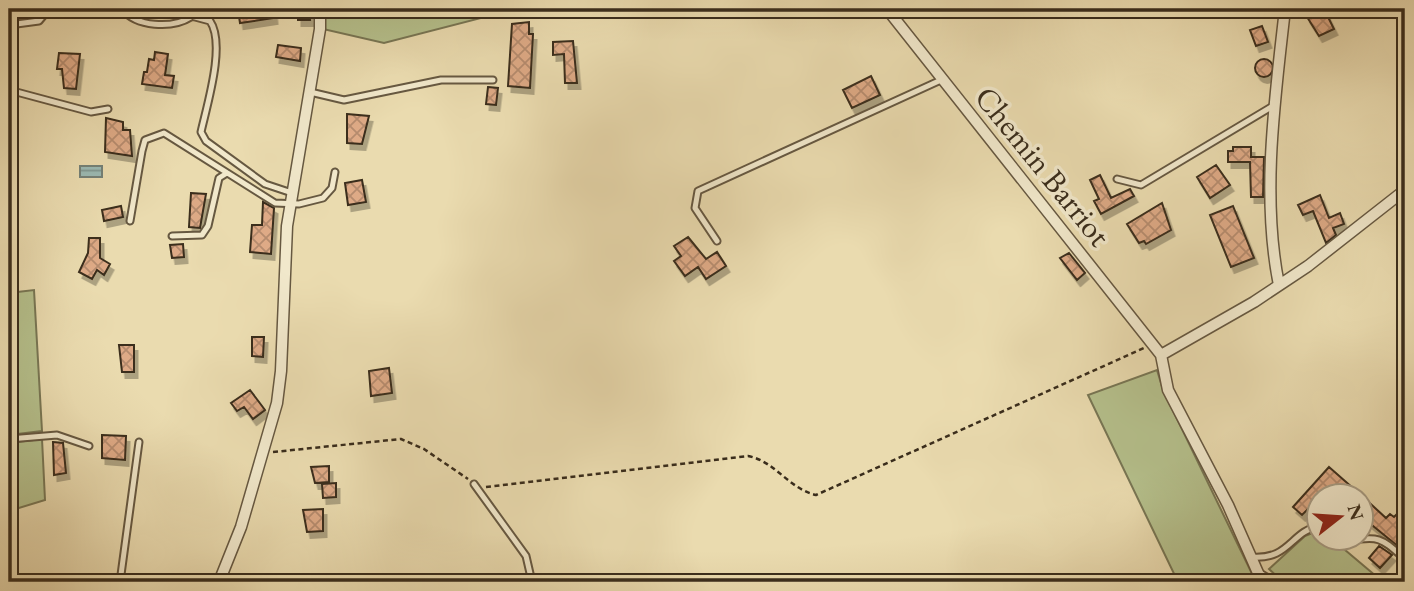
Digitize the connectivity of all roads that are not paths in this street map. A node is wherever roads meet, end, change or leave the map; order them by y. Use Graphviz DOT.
graph roads {
  1 [pos="49,9"];
  2 [pos="122,9"];
  3 [pos="179,9"];
  4 [pos="320,9"];
  5 [pos="887,9"];
  6 [pos="1285,9"];
  7 [pos="191,18"];
  8 [pos="9,26"];
  9 [pos="492,80"];
  10 [pos="941,80"];
  11 [pos="9,90"];
  12 [pos="309,92"];
  13 [pos="1276,105"];
  14 [pos="108,109"];
  15 [pos="335,172"];
  16 [pos="227,173"];
  17 [pos="1117,179"];
  18 [pos="1405,190"];
  19 [pos="292,193"];
  20 [pos="290,205"];
  21 [pos="130,221"];
  22 [pos="172,236"];
  23 [pos="718,241"];
  24 [pos="1279,285"];
  25 [pos="1161,355"];
  26 [pos="9,439"];
  27 [pos="139,442"];
  28 [pos="89,446"];
  29 [pos="474,484"];
  30 [pos="1306,530"];
  31 [pos="1376,537"];
  32 [pos="1251,557"];
  33 [pos="1405,559"];
  34 [pos="1259,577"];
  35 [pos="120,582"];
  36 [pos="219,582"];
  37 [pos="532,582"];
  38 [pos="1276,582"];
  1 -- 8 [label="lane"];
  2 -- 7 [label="lane"];
  3 -- 7 [label="lane"];
  4 -- 12 [label="street"];
  5 -- 10 [label="street, Chemin Barriot"];
  6 -- 13 [label="street"];
  7 -- 19 [label="lane"];
  9 -- 12 [label="lane"];
  10 -- 23 [label="lane"];
  10 -- 25 [label="street, Chemin Barriot"];
  11 -- 14 [label="lane"];
  12 -- 19 [label="street"];
  13 -- 17 [label="lane"];
  13 -- 24 [label="street"];
  15 -- 20 [label="lane"];
  16 -- 20 [label="lane"];
  16 -- 21 [label="lane"];
  16 -- 22 [label="lane"];
  18 -- 24 [label="street"];
  19 -- 20 [label="street"];
  20 -- 36 [label="street"];
  24 -- 25 [label="street"];
  25 -- 32 [label="street"];
  26 -- 28 [label="lane"];
  27 -- 35 [label="lane"];
  29 -- 37 [label="lane"];
  30 -- 32 [label="lane"];
  31 -- 33 [label="lane"];
  32 -- 34 [label="street"];
  34 -- 38 [label="lane"];
}
